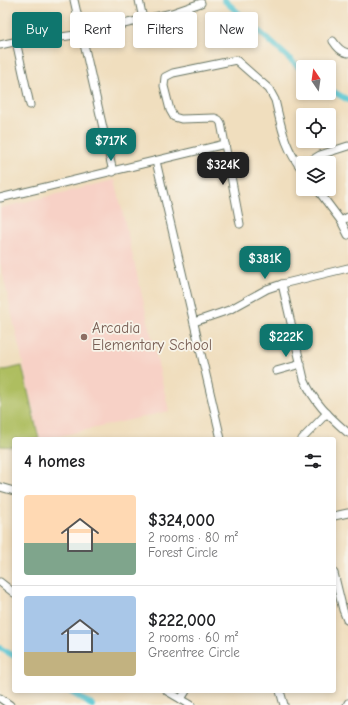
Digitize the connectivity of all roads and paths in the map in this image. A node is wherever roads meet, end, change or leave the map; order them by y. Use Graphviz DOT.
graph roads {
  1 [pos="74,0"];
  2 [pos="139,0"];
  3 [pos="201,3"];
  4 [pos="77,12"];
  5 [pos="142,12"];
  6 [pos="175,12"];
  7 [pos="333,41"];
  8 [pos="12,42"];
  9 [pos="0,45"];
  10 [pos="18,48"];
  11 [pos="85,48"];
  12 [pos="348,53"];
  13 [pos="30,105"];
  14 [pos="225,144"];
  15 [pos="348,146"];
  16 [pos="319,156"];
  17 [pos="296,159"];
  18 [pos="156,161"];
  19 [pos="113,172"];
  20 [pos="322,196"];
  21 [pos="0,198"];
  22 [pos="348,216"];
  23 [pos="341,221"];
  24 [pos="240,224"];
  25 [pos="348,236"];
  26 [pos="348,268"];
  27 [pos="282,284"];
  28 [pos="194,322"];
  29 [pos="301,364"];
  30 [pos="276,370"];
  31 [pos="327,413"];
  32 [pos="348,433"];
  33 [pos="221,437"];
  34 [pos="304,437"];
  35 [pos="0,487"];
  36 [pos="12,490"];
  37 [pos="348,513"];
  38 [pos="336,516"];
  39 [pos="336,581"];
  40 [pos="0,582"];
  41 [pos="12,591"];
  42 [pos="347,620"];
  43 [pos="170,693"];
  44 [pos="185,693"];
  45 [pos="281,693"];
  46 [pos="0,698"];
  47 [pos="181,699"];
  48 [pos="10,705"];
  49 [pos="191,705"];
  50 [pos="284,705"];
  1 -- 4 [label="street"];
  2 -- 5 [label="street"];
  3 -- 6 [label="street"];
  7 -- 12 [label="street"];
  8 -- 9 [label="street"];
  10 -- 13 [label="street"];
  11 -- 19 [label="street"];
  14 -- 17 [label="street"];
  14 -- 18 [label="street"];
  14 -- 24 [label="street"];
  15 -- 16 [label="street"];
  18 -- 19 [label="street"];
  18 -- 28 [label="street"];
  19 -- 21 [label="street"];
  20 -- 23 [label="street"];
  22 -- 23 [label="street"];
  23 -- 25 [label="street"];
  26 -- 27 [label="street"];
  27 -- 28 [label="street"];
  27 -- 29 [label="street"];
  28 -- 33 [label="street"];
  29 -- 30 [label="street"];
  29 -- 31 [label="street"];
  31 -- 32 [label="street"];
  31 -- 34 [label="street"];
  35 -- 36 [label="street"];
  37 -- 38 [label="street"];
  39 -- 42 [label="street"];
  40 -- 41 [label="street"];
  43 -- 47 [label="street"];
  44 -- 47 [label="street"];
  45 -- 50 [label="street"];
  46 -- 48 [label="street"];
  47 -- 49 [label="street"];
}
